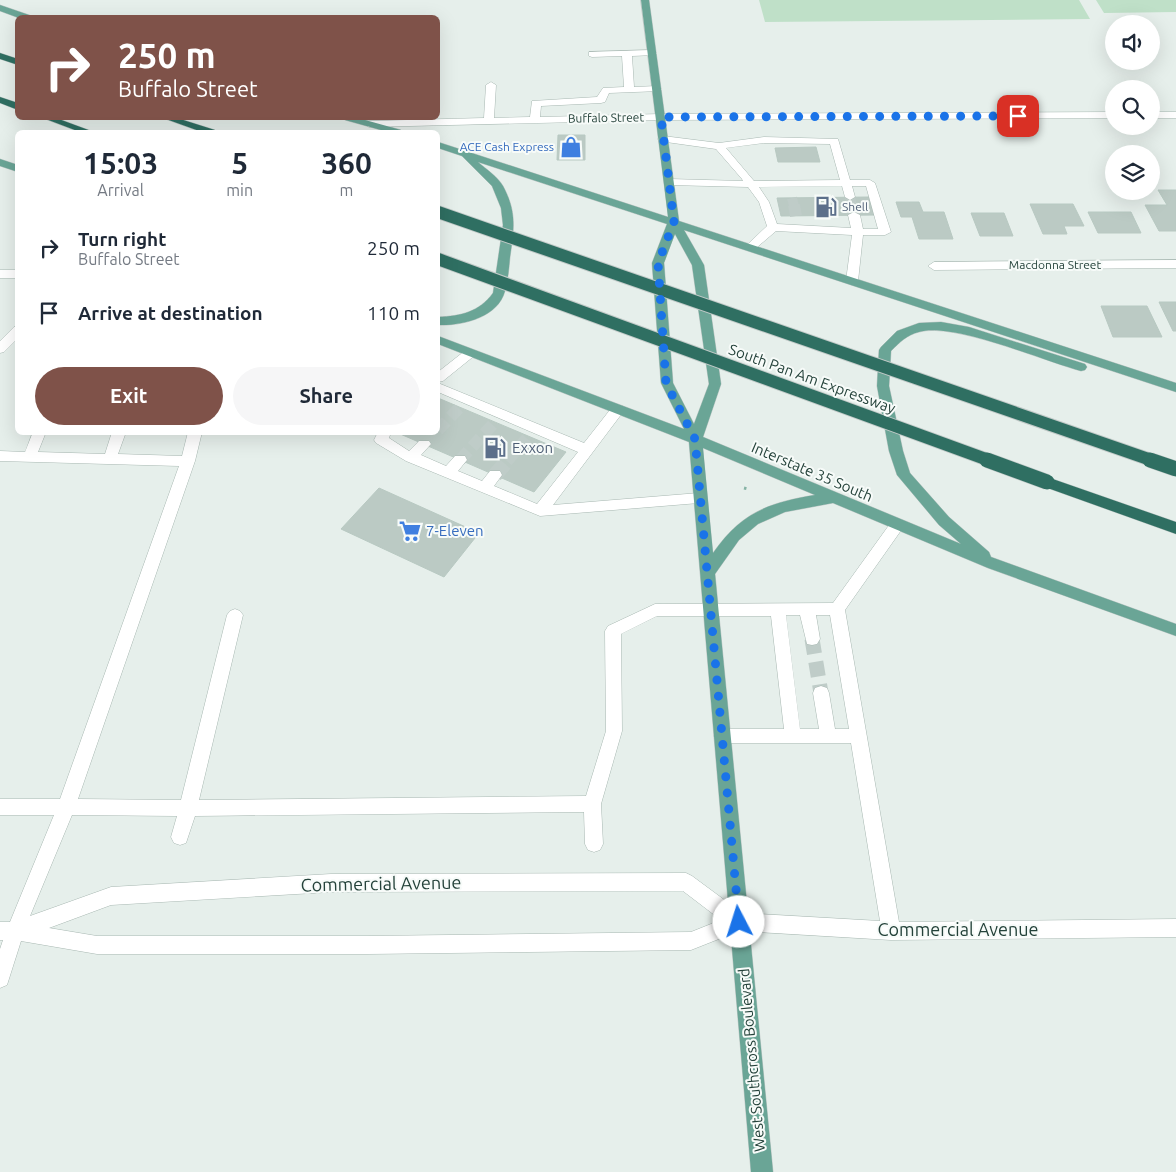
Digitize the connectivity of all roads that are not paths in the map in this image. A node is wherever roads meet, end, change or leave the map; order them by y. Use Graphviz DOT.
graph roads {
  1 [pos="645,0"];
  2 [pos="0,8"];
  3 [pos="20,15"];
  4 [pos="627,53"];
  5 [pos="652,53"];
  6 [pos="592,54"];
  7 [pos="1,56"];
  8 [pos="15,61"];
  9 [pos="491,85"];
  10 [pos="657,89"];
  11 [pos="629,90"];
  12 [pos="0,100"];
  13 [pos="15,105"];
  14 [pos="1105,115"];
  15 [pos="1160,115"];
  16 [pos="1176,115"];
  17 [pos="661,117"];
  18 [pos="54,120"];
  19 [pos="174,120"];
  20 [pos="356,120"];
  21 [pos="425,120"];
  22 [pos="535,120"];
  23 [pos="488,121"];
  24 [pos="369,124"];
  25 [pos="83,130"];
  26 [pos="205,130"];
  27 [pos="390,130"];
  28 [pos="663,139"];
  29 [pos="440,146"];
  30 [pos="720,146"];
  31 [pos="461,152"];
  32 [pos="0,162"];
  33 [pos="15,168"];
  34 [pos="669,182"];
  35 [pos="846,183"];
  36 [pos="752,184"];
  37 [pos="788,184"];
  38 [pos="850,197"];
  39 [pos="792,198"];
  40 [pos="440,213"];
  41 [pos="796,216"];
  42 [pos="854,216"];
  43 [pos="674,222"];
  44 [pos="772,227"];
  45 [pos="798,228"];
  46 [pos="858,232"];
  47 [pos="751,247"];
  48 [pos="440,260"];
  49 [pos="1176,264"];
  50 [pos="934,266"];
  51 [pos="0,274"];
  52 [pos="15,274"];
  53 [pos="852,281"];
  54 [pos="440,321"];
  55 [pos="15,333"];
  56 [pos="440,341"];
  57 [pos="0,349"];
  58 [pos="470,353"];
  59 [pos="440,376"];
  60 [pos="440,388"];
  61 [pos="1176,388"];
  62 [pos="1176,394"];
  63 [pos="618,409"];
  64 [pos="39,435"];
  65 [pos="119,435"];
  66 [pos="195,435"];
  67 [pos="384,435"];
  68 [pos="695,439"];
  69 [pos="424,444"];
  70 [pos="587,450"];
  71 [pos="0,456"];
  72 [pos="30,456"];
  73 [pos="411,457"];
  74 [pos="110,459"];
  75 [pos="460,460"];
  76 [pos="188,461"];
  77 [pos="1176,469"];
  78 [pos="448,472"];
  79 [pos="495,475"];
  80 [pos="484,488"];
  81 [pos="699,498"];
  82 [pos="832,498"];
  83 [pos="540,511"];
  84 [pos="898,526"];
  85 [pos="1176,528"];
  86 [pos="992,564"];
  87 [pos="707,573"];
  88 [pos="710,608"];
  89 [pos="778,608"];
  90 [pos="807,608"];
  91 [pos="837,608"];
  92 [pos="235,615"];
  93 [pos="1176,630"];
  94 [pos="812,640"];
  95 [pos="821,692"];
  96 [pos="722,736"];
  97 [pos="793,736"];
  98 [pos="828,736"];
  99 [pos="858,736"];
  100 [pos="592,804"];
  101 [pos="0,807"];
  102 [pos="66,808"];
  103 [pos="188,808"];
  104 [pos="180,838"];
  105 [pos="594,844"];
  106 [pos="739,922"];
  107 [pos="1176,928"];
  108 [pos="8,931"];
  109 [pos="891,931"];
  110 [pos="0,978"];
  111 [pos="762,1172"];
  1 -- 5 [label="main road, West Southcross Boulevard"];
  2 -- 3 [label="main road"];
  4 -- 5 [label="street"];
  4 -- 6 [label="street"];
  4 -- 11 [label="street"];
  5 -- 10 [label="main road, West Southcross Boulevard"];
  7 -- 8 [label="highway"];
  9 -- 23 [label="street"];
  10 -- 11 [label="street"];
  10 -- 17 [label="main road, West Southcross Boulevard"];
  11 -- 22 [label="street"];
  12 -- 13 [label="highway"];
  14 -- 17 [label="street, Buffalo Street"];
  15 -- 16 [label="street"];
  17 -- 22 [label="street, Buffalo Street"];
  17 -- 28 [label="main road, West Southcross Boulevard"];
  18 -- 25 [label="highway"];
  19 -- 26 [label="highway"];
  20 -- 24 [label="main road"];
  21 -- 23 [label="street, Buffalo Street"];
  21 -- 24 [label="street, Buffalo Street"];
  22 -- 23 [label="street, Buffalo Street"];
  24 -- 27 [label="main road"];
  28 -- 30 [label="street"];
  28 -- 34 [label="main road, West Southcross Boulevard"];
  29 -- 31 [label="main road"];
  30 -- 35 [label="street"];
  30 -- 36 [label="street"];
  31 -- 43 [label="main road"];
  31 -- 54 [label="main road"];
  32 -- 33 [label="main road"];
  34 -- 36 [label="street"];
  34 -- 43 [label="main road, West Southcross Boulevard"];
  35 -- 37 [label="street"];
  35 -- 38 [label="street"];
  35 -- 46 [label="street"];
  36 -- 37 [label="street"];
  36 -- 44 [label="street"];
  37 -- 39 [label="street"];
  40 -- 77 [label="highway, bridge"];
  41 -- 45 [label="street"];
  42 -- 46 [label="street"];
  43 -- 47 [label="main road"];
  43 -- 68 [label="main road, West Southcross Boulevard"];
  43 -- 68 [label="main road, West Southcross Boulevard"];
  44 -- 45 [label="street"];
  44 -- 47 [label="street"];
  45 -- 46 [label="street"];
  46 -- 53 [label="street"];
  47 -- 53 [label="main road"];
  48 -- 85 [label="highway, South Pan Am Expressway, bridge"];
  49 -- 50 [label="street, Macdonna Street"];
  51 -- 52 [label="street"];
  53 -- 61 [label="main road"];
  55 -- 57 [label="street"];
  56 -- 58 [label="main road, Interstate 35 South"];
  58 -- 59 [label="street"];
  58 -- 63 [label="main road, Interstate 35 South"];
  60 -- 70 [label="street"];
  62 -- 86 [label="main road"];
  63 -- 68 [label="main road, Interstate 35 South"];
  63 -- 70 [label="street"];
  64 -- 72 [label="street"];
  65 -- 74 [label="street"];
  66 -- 76 [label="street"];
  67 -- 73 [label="street"];
  68 -- 81 [label="main road, West Southcross Boulevard"];
  68 -- 82 [label="main road, Interstate 35 South"];
  69 -- 73 [label="street"];
  70 -- 83 [label="street"];
  71 -- 72 [label="street"];
  72 -- 74 [label="street"];
  73 -- 78 [label="street"];
  74 -- 76 [label="street"];
  75 -- 78 [label="street"];
  76 -- 102 [label="street"];
  78 -- 80 [label="street"];
  79 -- 80 [label="street"];
  80 -- 83 [label="street"];
  81 -- 83 [label="street"];
  81 -- 87 [label="main road, West Southcross Boulevard"];
  82 -- 84 [label="main road, Interstate 35 South"];
  82 -- 87 [label="main road"];
  84 -- 86 [label="main road, Interstate 35 South"];
  84 -- 91 [label="street"];
  86 -- 93 [label="main road, Interstate 35 South"];
  87 -- 88 [label="main road, West Southcross Boulevard"];
  88 -- 89 [label="street"];
  88 -- 96 [label="main road, West Southcross Boulevard"];
  88 -- 100 [label="street"];
  89 -- 90 [label="street"];
  89 -- 97 [label="street"];
  90 -- 91 [label="street"];
  90 -- 94 [label="street"];
  91 -- 99 [label="street"];
  92 -- 103 [label="street"];
  95 -- 98 [label="street"];
  96 -- 97 [label="street"];
  96 -- 106 [label="main road, West Southcross Boulevard"];
  97 -- 98 [label="street"];
  98 -- 99 [label="street"];
  99 -- 109 [label="street"];
  100 -- 103 [label="street"];
  100 -- 105 [label="street"];
  101 -- 102 [label="street"];
  102 -- 103 [label="street"];
  102 -- 108 [label="street"];
  103 -- 104 [label="street"];
  106 -- 108 [label="street, Commercial Avenue"];
  106 -- 108 [label="street, Commercial Avenue"];
  106 -- 109 [label="street, Commercial Avenue"];
  106 -- 111 [label="main road, West Southcross Boulevard"];
  107 -- 109 [label="street, Commercial Avenue"];
  108 -- 110 [label="street"];
}
